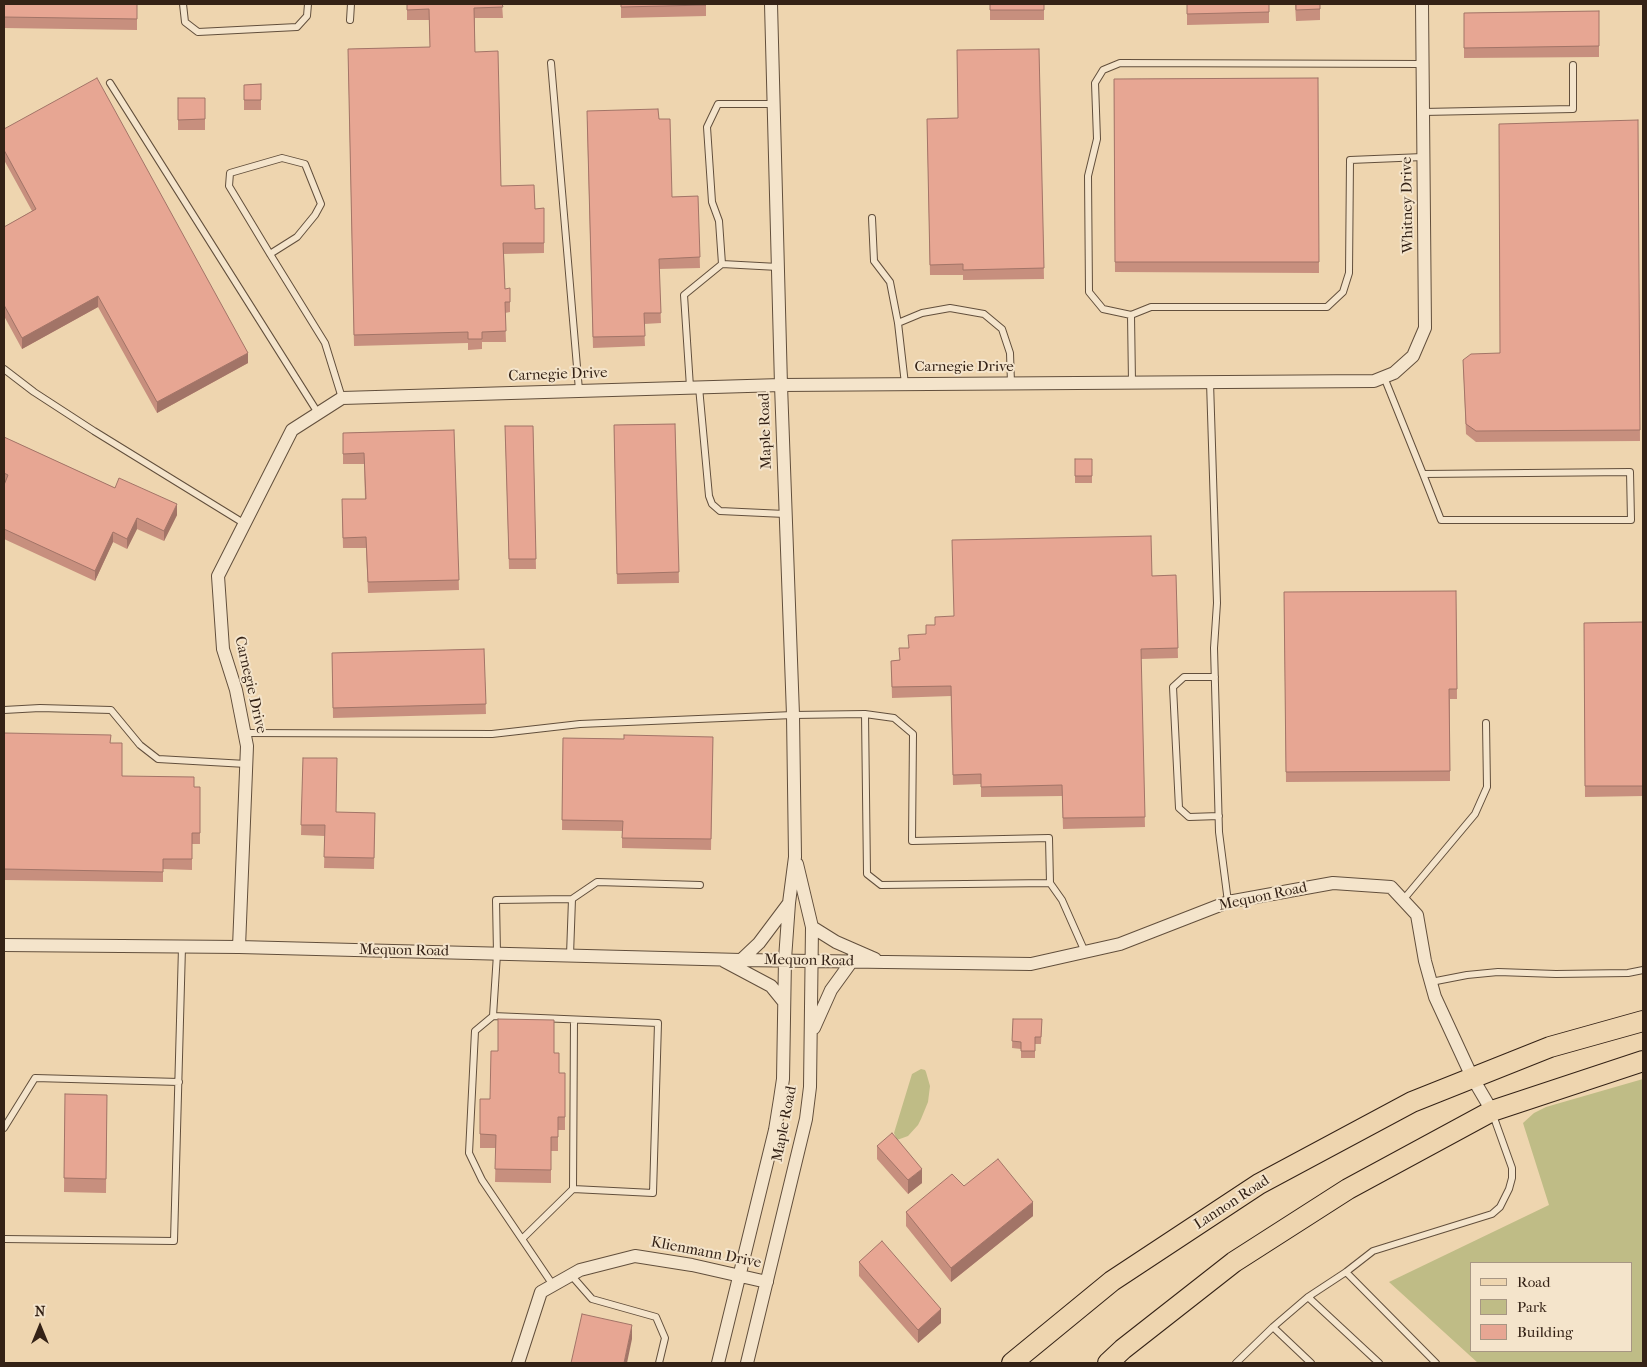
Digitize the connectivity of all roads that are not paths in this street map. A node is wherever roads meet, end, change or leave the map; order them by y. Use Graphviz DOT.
graph roads {
  1 [pos="183,4"];
  2 [pos="308,4"];
  3 [pos="350,4"];
  4 [pos="771,4"];
  5 [pos="1422,4"];
  6 [pos="350,20"];
  7 [pos="551,63"];
  8 [pos="1422,64"];
  9 [pos="1573,65"];
  10 [pos="110,83"];
  11 [pos="774,104"];
  12 [pos="1423,112"];
  13 [pos="1423,157"];
  14 [pos="872,218"];
  15 [pos="270,254"];
  16 [pos="722,264"];
  17 [pos="778,267"];
  18 [pos="1131,315"];
  19 [pos="898,323"];
  20 [pos="4,369"];
  21 [pos="1379,379"];
  22 [pos="1132,382"];
  23 [pos="1210,382"];
  24 [pos="1011,383"];
  25 [pos="781,384"];
  26 [pos="905,384"];
  27 [pos="694,387"];
  28 [pos="579,390"];
  29 [pos="342,398"];
  30 [pos="318,413"];
  31 [pos="1423,474"];
  32 [pos="786,514"];
  33 [pos="244,524"];
  34 [pos="1215,677"];
  35 [pos="4,710"];
  36 [pos="865,714"];
  37 [pos="793,715"];
  38 [pos="1486,723"];
  39 [pos="245,733"];
  40 [pos="246,764"];
  41 [pos="1219,816"];
  42 [pos="795,857"];
  43 [pos="1050,883"];
  44 [pos="700,885"];
  45 [pos="572,899"];
  46 [pos="1403,900"];
  47 [pos="1228,902"];
  48 [pos="789,903"];
  49 [pos="812,927"];
  50 [pos="4,945"];
  51 [pos="182,947"];
  52 [pos="240,948"];
  53 [pos="1085,952"];
  54 [pos="497,954"];
  55 [pos="570,955"];
  56 [pos="719,959"];
  57 [pos="785,959"];
  58 [pos="741,960"];
  59 [pos="812,961"];
  60 [pos="852,962"];
  61 [pos="882,962"];
  62 [pos="1643,970"];
  63 [pos="1431,982"];
  64 [pos="784,1002"];
  65 [pos="493,1016"];
  66 [pos="574,1020"];
  67 [pos="1643,1021"];
  68 [pos="810,1035"];
  69 [pos="1643,1061"];
  70 [pos="1472,1078"];
  71 [pos="179,1082"];
  72 [pos="1492,1111"];
  73 [pos="4,1128"];
  74 [pos="573,1189"];
  75 [pos="4,1239"];
  76 [pos="522,1239"];
  77 [pos="1346,1272"];
  78 [pos="571,1275"];
  79 [pos="740,1276"];
  80 [pos="767,1282"];
  81 [pos="553,1285"];
  82 [pos="1308,1297"];
  83 [pos="1273,1327"];
  84 [pos="1241,1362"];
  85 [pos="518,1363"];
  86 [pos="659,1363"];
  87 [pos="718,1363"];
  88 [pos="747,1363"];
  89 [pos="1012,1363"];
  90 [pos="1108,1363"];
  91 [pos="1312,1363"];
  92 [pos="1379,1363"];
  93 [pos="1436,1363"];
  1 -- 2 [label="lane"];
  3 -- 6 [label="lane"];
  4 -- 11 [label="street, Maple Road"];
  5 -- 8 [label="street, Whitney Drive"];
  7 -- 28 [label="lane"];
  8 -- 12 [label="street, Whitney Drive"];
  8 -- 18 [label="lane"];
  9 -- 12 [label="lane"];
  10 -- 30 [label="lane"];
  11 -- 16 [label="lane"];
  11 -- 17 [label="street, Maple Road"];
  12 -- 13 [label="street, Whitney Drive"];
  13 -- 18 [label="lane"];
  13 -- 21 [label="street, Whitney Drive"];
  14 -- 19 [label="lane"];
  15 -- 15 [label="lane"];
  15 -- 29 [label="lane"];
  16 -- 17 [label="lane"];
  16 -- 27 [label="lane"];
  17 -- 25 [label="street, Maple Road"];
  18 -- 22 [label="lane"];
  19 -- 24 [label="lane"];
  19 -- 26 [label="lane"];
  20 -- 33 [label="lane"];
  21 -- 23 [label="street, Carnegie Drive"];
  21 -- 31 [label="lane"];
  22 -- 23 [label="street, Carnegie Drive"];
  22 -- 24 [label="street, Carnegie Drive"];
  23 -- 34 [label="lane"];
  24 -- 26 [label="street, Carnegie Drive"];
  25 -- 26 [label="street, Carnegie Drive"];
  25 -- 27 [label="street, Carnegie Drive"];
  25 -- 32 [label="street, Maple Road"];
  27 -- 28 [label="street, Carnegie Drive"];
  27 -- 32 [label="lane"];
  28 -- 29 [label="street, Carnegie Drive"];
  29 -- 30 [label="street, Carnegie Drive"];
  30 -- 33 [label="street, Carnegie Drive"];
  31 -- 31 [label="lane"];
  32 -- 37 [label="street, Maple Road"];
  33 -- 39 [label="street, Carnegie Drive"];
  34 -- 41 [label="lane"];
  34 -- 41 [label="lane"];
  35 -- 40 [label="lane"];
  36 -- 37 [label="lane"];
  36 -- 43 [label="lane"];
  36 -- 43 [label="lane"];
  37 -- 39 [label="lane"];
  37 -- 42 [label="street, Maple Road"];
  38 -- 46 [label="lane"];
  39 -- 40 [label="street, Carnegie Drive"];
  40 -- 52 [label="street, Carnegie Drive"];
  41 -- 47 [label="lane"];
  42 -- 48 [label="street, Maple Road"];
  42 -- 49 [label="street, Maple Road"];
  43 -- 53 [label="lane"];
  44 -- 45 [label="lane"];
  45 -- 54 [label="lane"];
  45 -- 55 [label="lane"];
  46 -- 47 [label="street, Mequon Road"];
  46 -- 63 [label="street, Mequon Road"];
  47 -- 53 [label="street, Mequon Road"];
  48 -- 57 [label="street, Maple Road"];
  48 -- 58 [label="street"];
  49 -- 59 [label="street, Maple Road"];
  49 -- 61 [label="street"];
  50 -- 51 [label="street, Mequon Road"];
  51 -- 52 [label="street, Mequon Road"];
  51 -- 71 [label="lane"];
  52 -- 54 [label="street, Mequon Road"];
  53 -- 61 [label="street, Mequon Road"];
  54 -- 55 [label="street, Mequon Road"];
  54 -- 65 [label="lane"];
  55 -- 56 [label="street, Mequon Road"];
  56 -- 58 [label="street, Mequon Road"];
  56 -- 64 [label="street"];
  57 -- 58 [label="street, Mequon Road"];
  57 -- 59 [label="street, Mequon Road"];
  57 -- 64 [label="street, Maple Road"];
  59 -- 60 [label="street, Mequon Road"];
  59 -- 68 [label="street, Maple Road"];
  60 -- 61 [label="street, Mequon Road"];
  60 -- 68 [label="street"];
  62 -- 63 [label="lane"];
  63 -- 70 [label="street, Mequon Road"];
  64 -- 79 [label="street, Maple Road"];
  65 -- 66 [label="lane"];
  65 -- 76 [label="lane"];
  66 -- 74 [label="lane"];
  66 -- 74 [label="lane"];
  67 -- 70 [label="main road"];
  68 -- 80 [label="street, Maple Road"];
  69 -- 72 [label="main road"];
  70 -- 72 [label="street, Mequon Road"];
  70 -- 89 [label="main road, Lannon Road"];
  71 -- 73 [label="lane"];
  71 -- 75 [label="lane"];
  72 -- 77 [label="lane"];
  72 -- 90 [label="main road"];
  74 -- 76 [label="lane"];
  76 -- 81 [label="lane"];
  77 -- 82 [label="lane"];
  77 -- 93 [label="lane"];
  78 -- 79 [label="street, Klienmann Drive"];
  78 -- 81 [label="street, Klienmann Drive"];
  78 -- 86 [label="lane"];
  79 -- 80 [label="street, Klienmann Drive"];
  79 -- 87 [label="street, Maple Road"];
  80 -- 88 [label="street, Maple Road"];
  81 -- 85 [label="street, Klienmann Drive"];
  82 -- 83 [label="lane"];
  82 -- 92 [label="lane"];
  83 -- 84 [label="lane"];
  83 -- 91 [label="lane"];
}
